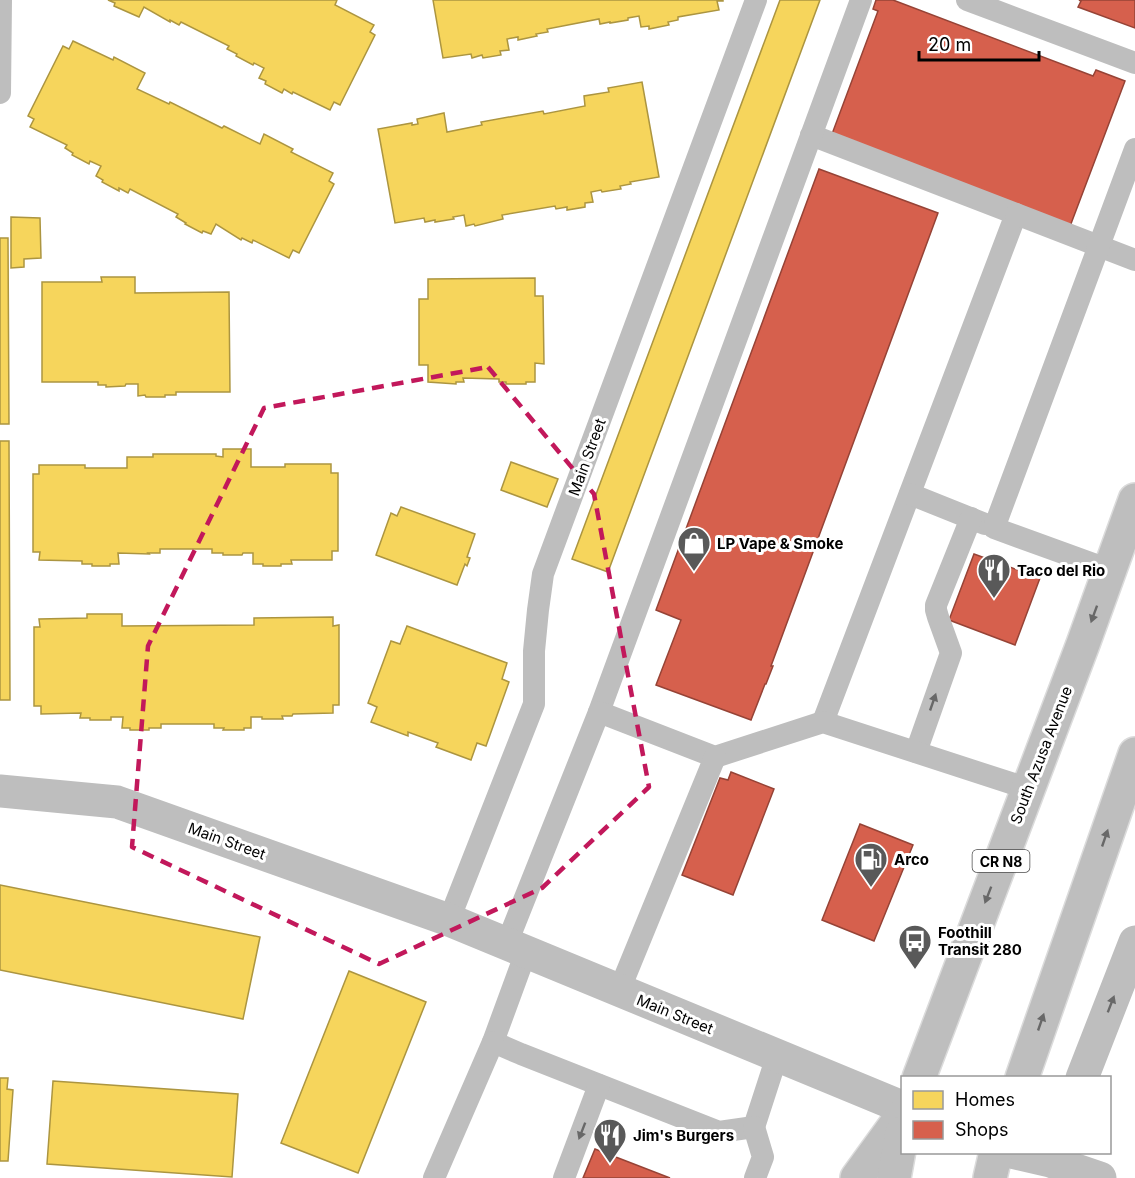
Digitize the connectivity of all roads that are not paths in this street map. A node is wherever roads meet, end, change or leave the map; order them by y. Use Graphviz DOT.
graph roads {
  1 [pos="1,0"];
  2 [pos="756,0"];
  3 [pos="861,0"];
  4 [pos="967,0"];
  5 [pos="1135,63"];
  6 [pos="0,93"];
  7 [pos="811,135"];
  8 [pos="1135,149"];
  9 [pos="1016,214"];
  10 [pos="1099,246"];
  11 [pos="1135,260"];
  12 [pos="910,494"];
  13 [pos="1135,500"];
  14 [pos="971,518"];
  15 [pos="994,528"];
  16 [pos="1110,570"];
  17 [pos="599,712"];
  18 [pos="823,722"];
  19 [pos="916,752"];
  20 [pos="1135,754"];
  21 [pos="715,757"];
  22 [pos="1029,789"];
  23 [pos="0,791"];
  24 [pos="449,920"];
  25 [pos="1135,942"];
  26 [pos="516,948"];
  27 [pos="619,991"];
  28 [pos="493,1042"];
  29 [pos="777,1056"];
  30 [pos="920,1076"];
  31 [pos="1022,1076"];
  32 [pos="1082,1076"];
  33 [pos="599,1085"];
  34 [pos="901,1106"];
  35 [pos="901,1119"];
  36 [pos="754,1127"];
  37 [pos="901,1143"];
  38 [pos="996,1154"];
  39 [pos="1020,1154"];
  40 [pos="434,1178"];
  41 [pos="564,1178"];
  42 [pos="755,1178"];
  43 [pos="857,1178"];
  44 [pos="894,1178"];
  45 [pos="990,1178"];
  46 [pos="1100,1178"];
  1 -- 6 [label="lane"];
  2 -- 24 [label="lane, Main Street"];
  3 -- 7 [label="lane"];
  4 -- 5 [label="lane"];
  7 -- 9 [label="lane"];
  7 -- 17 [label="lane"];
  8 -- 10 [label="lane"];
  9 -- 10 [label="lane"];
  9 -- 12 [label="lane"];
  10 -- 11 [label="lane"];
  10 -- 15 [label="lane"];
  12 -- 14 [label="lane"];
  12 -- 18 [label="lane"];
  13 -- 16 [label="street, South Azusa Avenue / CR N8"];
  14 -- 15 [label="lane"];
  19 -- 14 [label="lane, one-way"];
  15 -- 16 [label="lane"];
  16 -- 22 [label="street, South Azusa Avenue / CR N8, one-way"];
  17 -- 21 [label="lane"];
  17 -- 26 [label="lane"];
  18 -- 19 [label="lane"];
  18 -- 21 [label="lane"];
  19 -- 22 [label="lane"];
  31 -- 20 [label="street, one-way"];
  21 -- 27 [label="lane"];
  22 -- 30 [label="street, South Azusa Avenue / CR N8, one-way"];
  23 -- 24 [label="street, Main Street"];
  24 -- 26 [label="street, Main Street"];
  32 -- 25 [label="street, one-way"];
  26 -- 27 [label="street, Main Street"];
  26 -- 28 [label="lane"];
  27 -- 29 [label="street, Main Street"];
  28 -- 33 [label="lane"];
  28 -- 40 [label="lane"];
  29 -- 34 [label="street, Main Street"];
  29 -- 36 [label="lane"];
  33 -- 36 [label="lane"];
  33 -- 41 [label="lane, one-way"];
  35 -- 43 [label="street"];
  36 -- 42 [label="lane"];
  37 -- 44 [label="street"];
  38 -- 45 [label="street"];
  39 -- 46 [label="street"];
}
